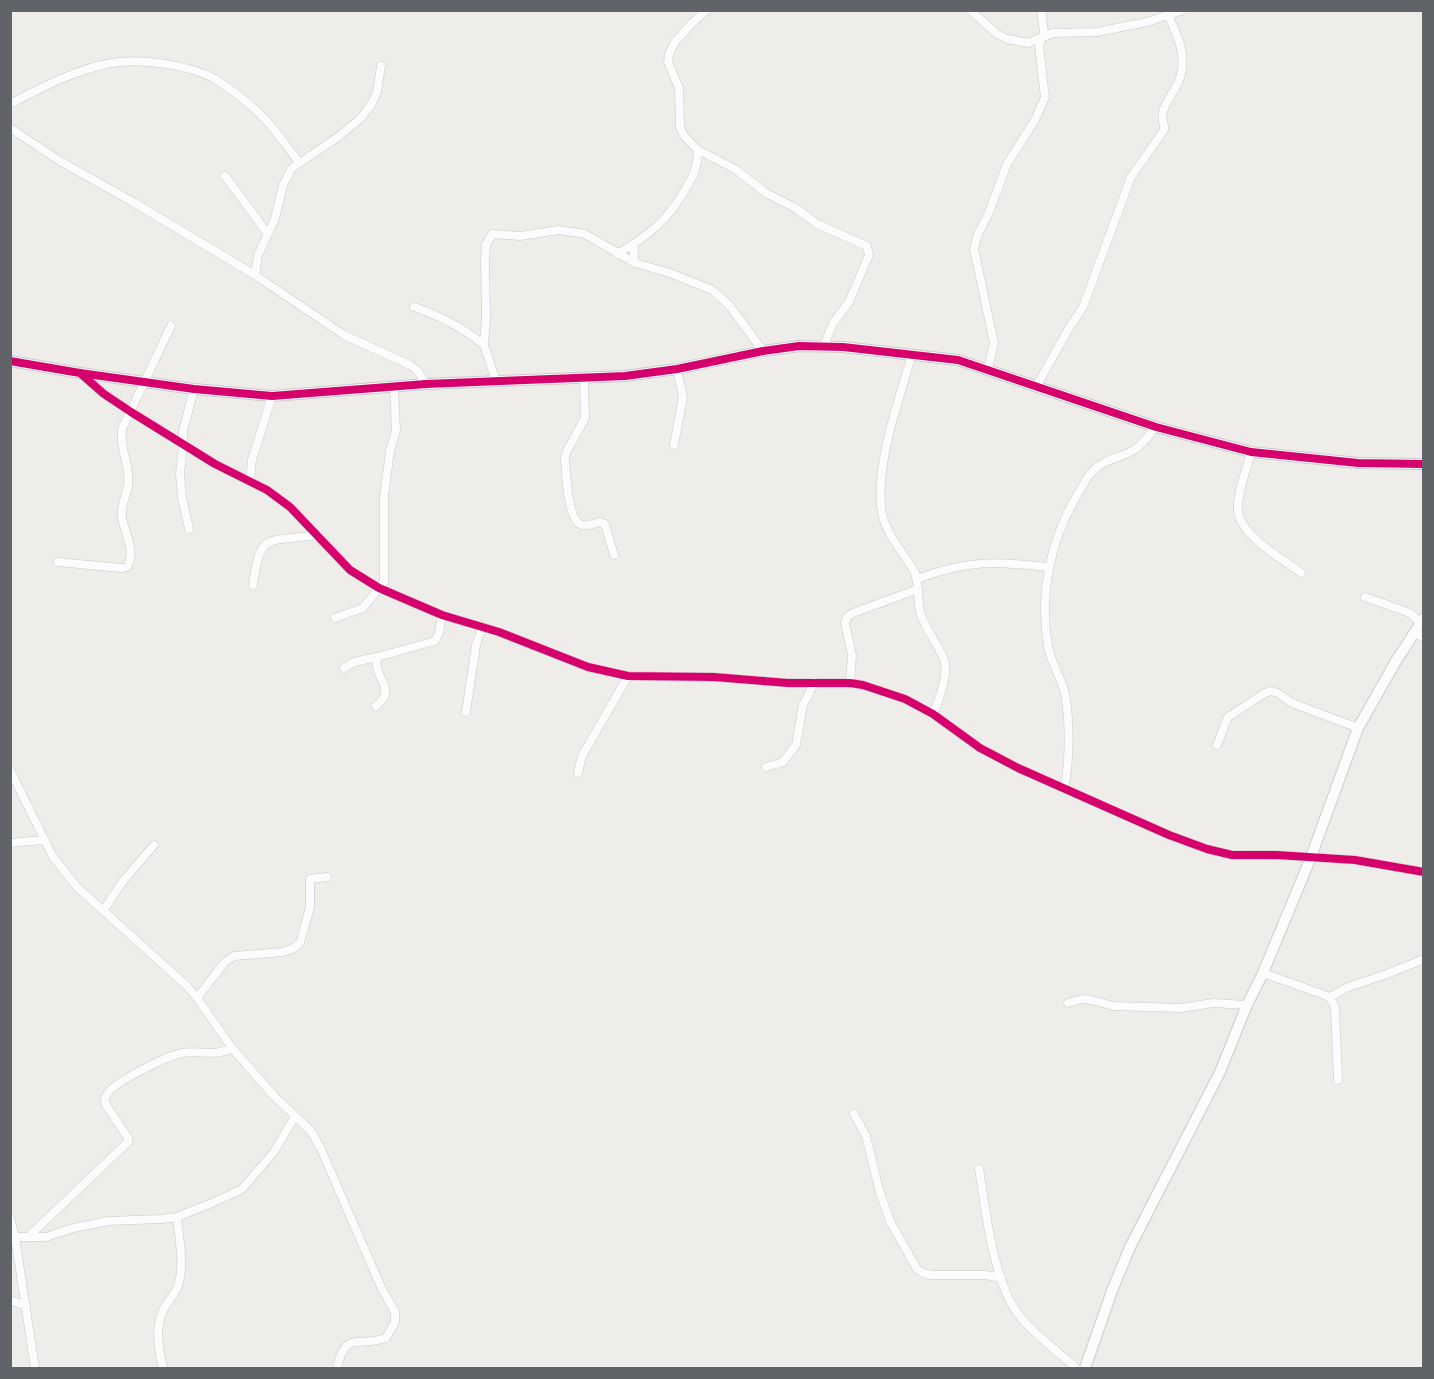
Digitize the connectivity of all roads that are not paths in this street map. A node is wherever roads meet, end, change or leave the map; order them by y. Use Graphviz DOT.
graph roads {
  1 [pos="707,10"];
  2 [pos="970,10"];
  3 [pos="1041,10"];
  4 [pos="1183,10"];
  5 [pos="1168,15"];
  6 [pos="1041,39"];
  7 [pos="381,66"];
  8 [pos="10,104"];
  9 [pos="10,128"];
  10 [pos="698,150"];
  11 [pos="710,155"];
  12 [pos="299,162"];
  13 [pos="698,162"];
  14 [pos="225,176"];
  15 [pos="268,234"];
  16 [pos="633,244"];
  17 [pos="617,254"];
  18 [pos="635,263"];
  19 [pos="255,275"];
  20 [pos="414,307"];
  21 [pos="171,326"];
  22 [pos="484,345"];
  23 [pos="824,346"];
  24 [pos="763,351"];
  25 [pos="912,354"];
  26 [pos="10,361"];
  27 [pos="677,369"];
  28 [pos="988,369"];
  29 [pos="80,373"];
  30 [pos="584,379"];
  31 [pos="146,381"];
  32 [pos="496,381"];
  33 [pos="426,384"];
  34 [pos="394,387"];
  35 [pos="1036,387"];
  36 [pos="194,389"];
  37 [pos="272,396"];
  38 [pos="131,412"];
  39 [pos="1156,427"];
  40 [pos="183,445"];
  41 [pos="674,445"];
  42 [pos="1251,452"];
  43 [pos="1424,464"];
  44 [pos="250,481"];
  45 [pos="189,529"];
  46 [pos="316,535"];
  47 [pos="614,555"];
  48 [pos="58,562"];
  49 [pos="1048,567"];
  50 [pos="1301,573"];
  51 [pos="917,579"];
  52 [pos="253,585"];
  53 [pos="379,588"];
  54 [pos="918,589"];
  55 [pos="1365,597"];
  56 [pos="442,615"];
  57 [pos="335,618"];
  58 [pos="1422,620"];
  59 [pos="482,628"];
  60 [pos="1419,636"];
  61 [pos="377,657"];
  62 [pos="344,668"];
  63 [pos="628,676"];
  64 [pos="816,682"];
  65 [pos="850,683"];
  66 [pos="376,706"];
  67 [pos="466,712"];
  68 [pos="933,714"];
  69 [pos="1358,728"];
  70 [pos="1217,745"];
  71 [pos="766,767"];
  72 [pos="10,770"];
  73 [pos="578,773"];
  74 [pos="1064,789"];
  75 [pos="43,840"];
  76 [pos="10,843"];
  77 [pos="154,845"];
  78 [pos="1311,857"];
  79 [pos="1424,872"];
  80 [pos="327,877"];
  81 [pos="103,911"];
  82 [pos="1424,959"];
  83 [pos="1263,973"];
  84 [pos="1330,997"];
  85 [pos="197,998"];
  86 [pos="1068,1003"];
  87 [pos="1247,1005"];
  88 [pos="232,1048"];
  89 [pos="1338,1080"];
  90 [pos="854,1113"];
  91 [pos="295,1116"];
  92 [pos="979,1169"];
  93 [pos="177,1216"];
  94 [pos="10,1218"];
  95 [pos="15,1237"];
  96 [pos="28,1237"];
  97 [pos="1001,1278"];
  98 [pos="10,1300"];
  99 [pos="26,1306"];
  100 [pos="35,1368"];
  101 [pos="163,1368"];
  102 [pos="337,1368"];
  103 [pos="1076,1368"];
  104 [pos="1085,1368"];
  1 -- 10 [label="street"];
  2 -- 6 [label="street"];
  3 -- 6 [label="street"];
  4 -- 5 [label="street"];
  5 -- 6 [label="street"];
  5 -- 35 [label="street"];
  6 -- 28 [label="street"];
  7 -- 12 [label="street"];
  8 -- 12 [label="street"];
  9 -- 19 [label="street"];
  10 -- 11 [label="street"];
  10 -- 13 [label="street"];
  11 -- 13 [label="street"];
  11 -- 23 [label="street"];
  12 -- 15 [label="street"];
  13 -- 16 [label="street"];
  14 -- 15 [label="street"];
  15 -- 19 [label="street"];
  16 -- 17 [label="street"];
  16 -- 18 [label="street"];
  17 -- 18 [label="street"];
  17 -- 22 [label="street"];
  18 -- 24 [label="street"];
  19 -- 33 [label="street"];
  20 -- 22 [label="street"];
  21 -- 31 [label="street"];
  22 -- 32 [label="street"];
  23 -- 24 [label="street"];
  23 -- 25 [label="street"];
  24 -- 27 [label="street"];
  25 -- 28 [label="street"];
  25 -- 51 [label="street"];
  26 -- 29 [label="street"];
  27 -- 30 [label="street"];
  27 -- 41 [label="street"];
  28 -- 35 [label="street"];
  29 -- 31 [label="street"];
  29 -- 38 [label="street"];
  30 -- 32 [label="street"];
  30 -- 47 [label="street"];
  31 -- 36 [label="street"];
  31 -- 38 [label="street"];
  32 -- 33 [label="street"];
  33 -- 34 [label="street"];
  34 -- 37 [label="street"];
  34 -- 53 [label="street"];
  35 -- 39 [label="street"];
  36 -- 37 [label="street"];
  36 -- 40 [label="street"];
  37 -- 44 [label="street"];
  38 -- 40 [label="street"];
  38 -- 48 [label="street"];
  39 -- 42 [label="street"];
  39 -- 49 [label="street"];
  40 -- 44 [label="street"];
  40 -- 45 [label="street"];
  42 -- 43 [label="street"];
  42 -- 50 [label="street"];
  44 -- 46 [label="street"];
  46 -- 52 [label="street"];
  46 -- 53 [label="street"];
  49 -- 51 [label="street"];
  49 -- 74 [label="street"];
  51 -- 54 [label="street"];
  53 -- 56 [label="street"];
  53 -- 57 [label="street"];
  54 -- 65 [label="street"];
  54 -- 68 [label="street"];
  55 -- 58 [label="street"];
  56 -- 59 [label="street"];
  56 -- 61 [label="street"];
  58 -- 60 [label="street"];
  59 -- 63 [label="street"];
  59 -- 67 [label="street"];
  60 -- 69 [label="street"];
  61 -- 62 [label="street"];
  61 -- 66 [label="street"];
  63 -- 64 [label="street"];
  63 -- 73 [label="street"];
  64 -- 65 [label="street"];
  64 -- 71 [label="street"];
  65 -- 68 [label="street"];
  68 -- 74 [label="street"];
  69 -- 70 [label="street"];
  69 -- 78 [label="street"];
  72 -- 75 [label="street"];
  74 -- 78 [label="street"];
  75 -- 76 [label="street"];
  75 -- 81 [label="street"];
  77 -- 81 [label="street"];
  78 -- 79 [label="street"];
  78 -- 83 [label="street"];
  80 -- 85 [label="street"];
  81 -- 85 [label="street"];
  82 -- 84 [label="street"];
  83 -- 84 [label="street"];
  83 -- 87 [label="street"];
  84 -- 89 [label="street"];
  85 -- 88 [label="street"];
  86 -- 87 [label="street"];
  87 -- 104 [label="street"];
  88 -- 91 [label="street"];
  88 -- 96 [label="street"];
  90 -- 97 [label="street"];
  91 -- 93 [label="street"];
  91 -- 102 [label="street"];
  92 -- 97 [label="street"];
  93 -- 96 [label="street"];
  93 -- 101 [label="street"];
  94 -- 95 [label="street"];
  95 -- 96 [label="street"];
  95 -- 99 [label="street"];
  97 -- 103 [label="street"];
  98 -- 99 [label="street"];
  99 -- 100 [label="street"];
}
